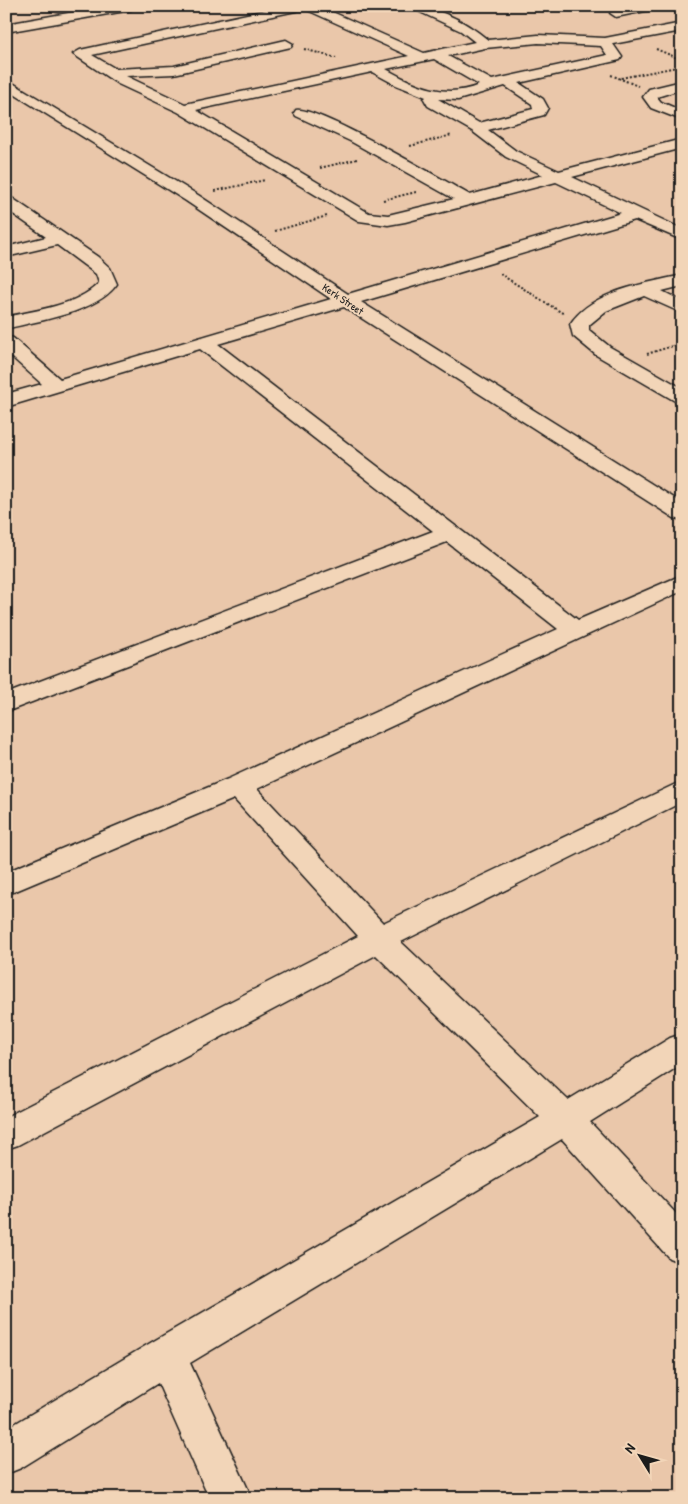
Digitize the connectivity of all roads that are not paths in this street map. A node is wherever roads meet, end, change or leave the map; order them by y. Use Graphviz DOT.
graph roads {
  1 [pos="132,6"];
  2 [pos="302,6"];
  3 [pos="309,6"];
  4 [pos="412,6"];
  5 [pos="651,6"];
  6 [pos="616,14"];
  7 [pos="243,19"];
  8 [pos="256,27"];
  9 [pos="682,27"];
  10 [pos="6,28"];
  11 [pos="270,35"];
  12 [pos="606,42"];
  13 [pos="485,44"];
  14 [pos="656,49"];
  15 [pos="437,55"];
  16 [pos="422,57"];
  17 [pos="615,57"];
  18 [pos="372,67"];
  19 [pos="114,73"];
  20 [pos="507,81"];
  21 [pos="6,83"];
  22 [pos="490,85"];
  23 [pos="682,85"];
  24 [pos="433,96"];
  25 [pos="183,109"];
  26 [pos="301,112"];
  27 [pos="682,116"];
  28 [pos="477,128"];
  29 [pos="682,143"];
  30 [pos="559,175"];
  31 [pos="468,200"];
  32 [pos="6,201"];
  33 [pos="636,214"];
  34 [pos="682,235"];
  35 [pos="59,239"];
  36 [pos="6,252"];
  37 [pos="682,280"];
  38 [pos="647,290"];
  39 [pos="344,299"];
  40 [pos="682,308"];
  41 [pos="6,323"];
  42 [pos="6,342"];
  43 [pos="204,343"];
  44 [pos="56,386"];
  45 [pos="682,397"];
  46 [pos="6,401"];
  47 [pos="682,513"];
  48 [pos="449,533"];
  49 [pos="682,582"];
  50 [pos="576,631"];
  51 [pos="6,704"];
  52 [pos="238,786"];
  53 [pos="682,790"];
  54 [pos="6,884"];
  55 [pos="379,939"];
  56 [pos="682,1048"];
  57 [pos="566,1120"];
  58 [pos="6,1134"];
  59 [pos="682,1246"];
  60 [pos="166,1355"];
  61 [pos="6,1453"];
  62 [pos="231,1498"];
  1 -- 10 [label="street"];
  2 -- 7 [label="street"];
  3 -- 16 [label="street"];
  4 -- 13 [label="street"];
  5 -- 6 [label="street"];
  7 -- 8 [label="street"];
  7 -- 19 [label="street"];
  9 -- 12 [label="street"];
  11 -- 19 [label="street"];
  12 -- 13 [label="street"];
  12 -- 17 [label="street"];
  13 -- 15 [label="street"];
  14 -- 17 [label="street"];
  15 -- 16 [label="street"];
  15 -- 22 [label="street"];
  16 -- 18 [label="street"];
  17 -- 20 [label="street"];
  18 -- 24 [label="street"];
  18 -- 25 [label="street"];
  19 -- 25 [label="street"];
  20 -- 22 [label="street"];
  20 -- 28 [label="street"];
  21 -- 39 [label="street, Kerk Street"];
  22 -- 24 [label="street"];
  23 -- 27 [label="street"];
  24 -- 28 [label="street"];
  25 -- 31 [label="street"];
  26 -- 31 [label="street"];
  28 -- 30 [label="street"];
  29 -- 30 [label="street"];
  30 -- 31 [label="street"];
  30 -- 33 [label="street"];
  32 -- 35 [label="street"];
  33 -- 34 [label="street"];
  33 -- 39 [label="street"];
  35 -- 36 [label="street"];
  35 -- 41 [label="street"];
  37 -- 38 [label="street"];
  38 -- 40 [label="street"];
  38 -- 45 [label="street"];
  39 -- 43 [label="street"];
  39 -- 47 [label="street, Kerk Street"];
  42 -- 44 [label="street"];
  43 -- 44 [label="street"];
  43 -- 48 [label="street"];
  44 -- 46 [label="street"];
  48 -- 50 [label="street"];
  48 -- 51 [label="street"];
  49 -- 50 [label="street"];
  50 -- 52 [label="street"];
  52 -- 54 [label="street"];
  52 -- 55 [label="street"];
  53 -- 55 [label="street"];
  55 -- 57 [label="street"];
  55 -- 58 [label="street"];
  56 -- 57 [label="street"];
  57 -- 59 [label="street"];
  57 -- 60 [label="street"];
  60 -- 61 [label="street"];
  60 -- 62 [label="street"];
}
